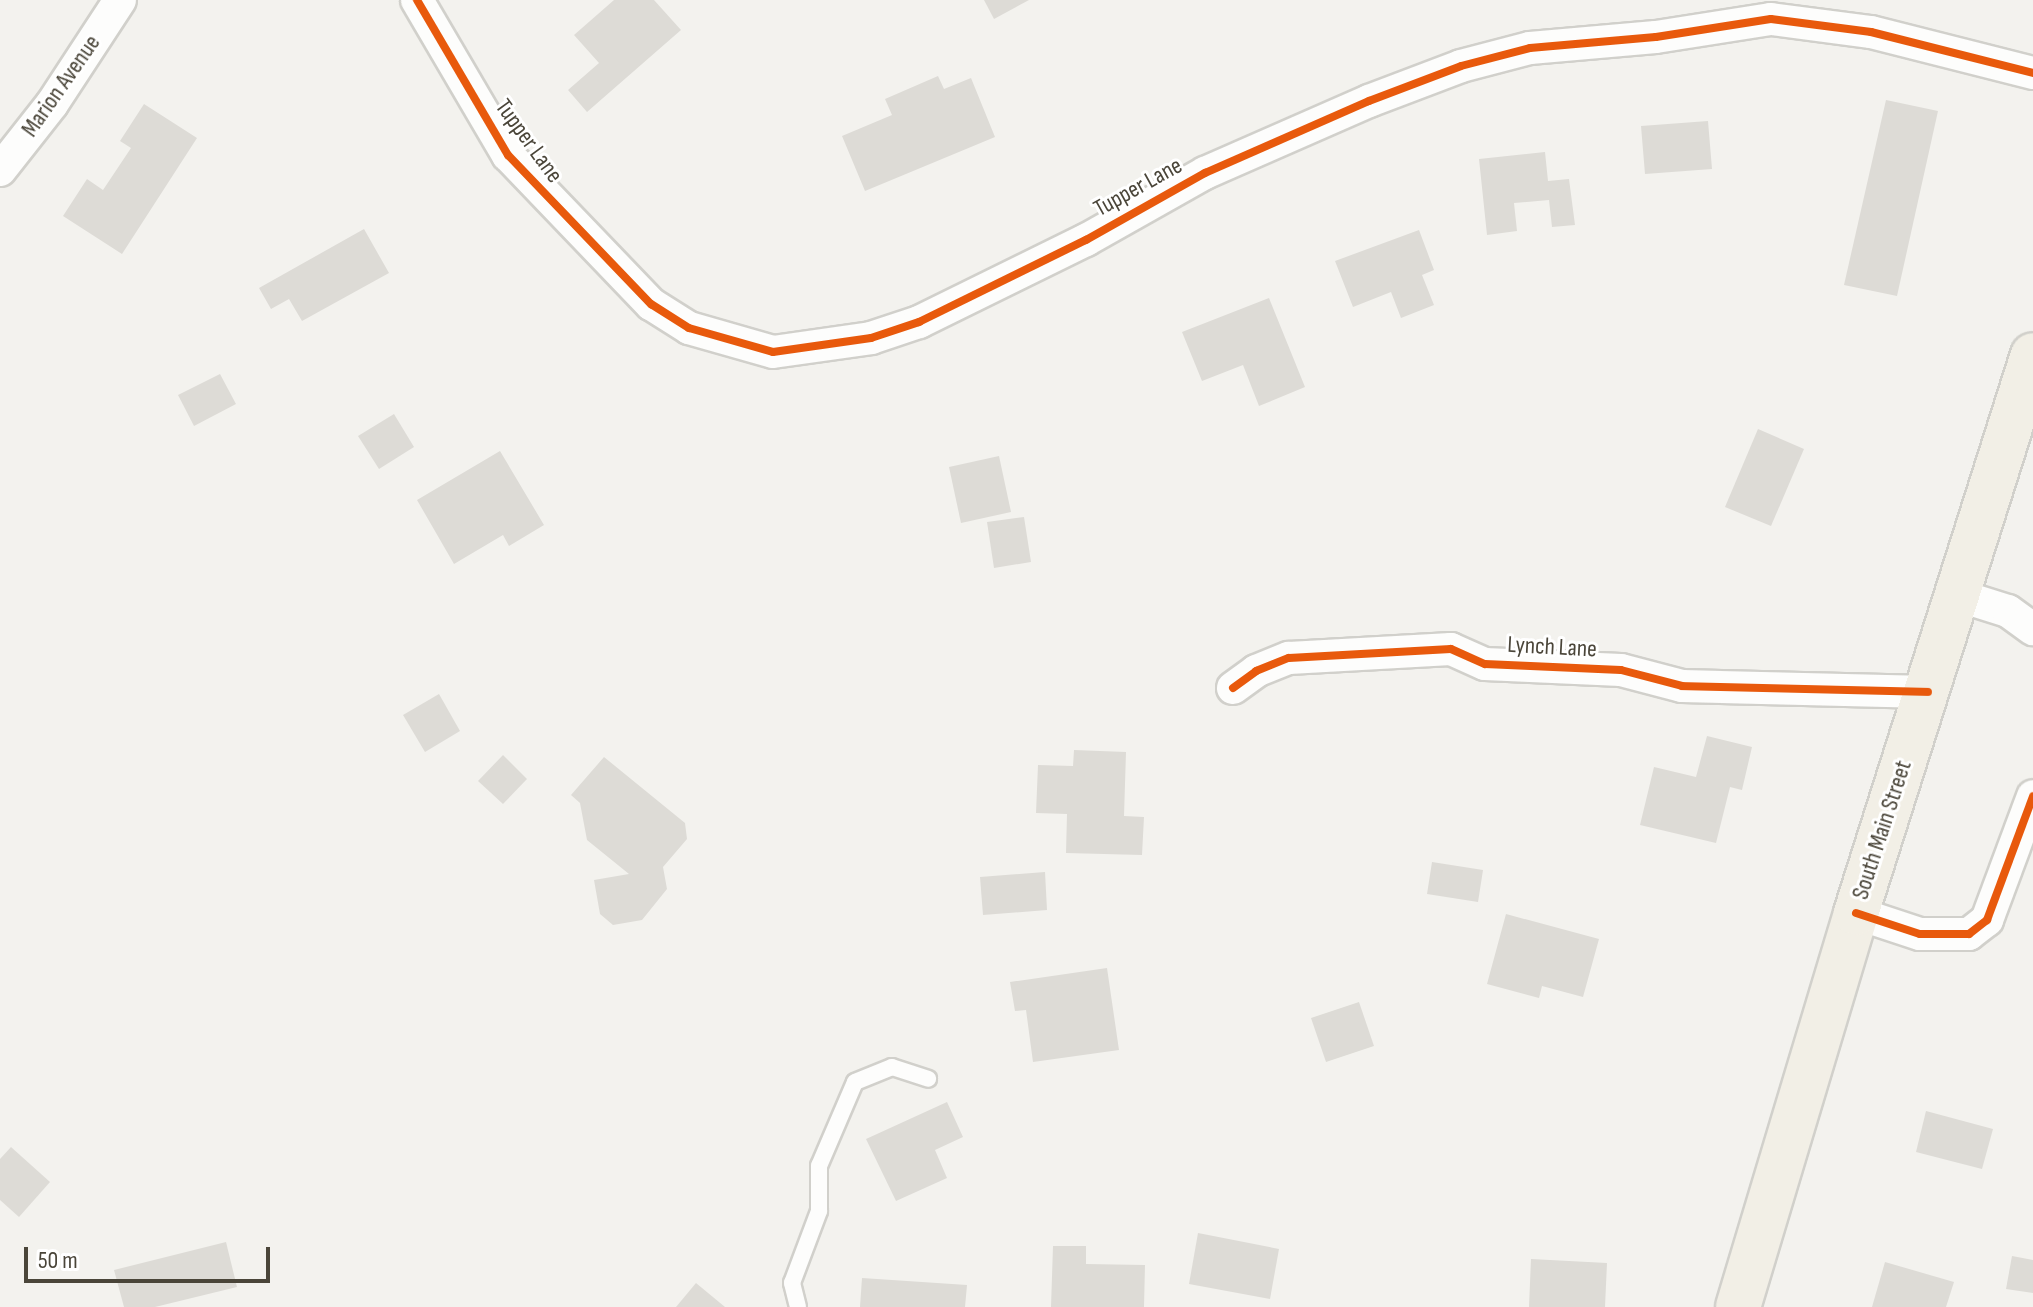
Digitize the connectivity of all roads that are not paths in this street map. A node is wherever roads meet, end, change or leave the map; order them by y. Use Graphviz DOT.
graph roads {
  1 [pos="120,0"];
  2 [pos="417,0"];
  3 [pos="2033,73"];
  4 [pos="0,170"];
  5 [pos="2033,355"];
  6 [pos="1960,596"];
  7 [pos="2033,629"];
  8 [pos="1233,688"];
  9 [pos="1928,692"];
  10 [pos="2033,796"];
  11 [pos="1856,913"];
  12 [pos="928,1079"];
  13 [pos="798,1307"];
  14 [pos="1738,1307"];
  1 -- 4 [label="street, Marion Avenue"];
  2 -- 3 [label="street, Tupper Lane"];
  5 -- 6 [label="main road, South Main Street"];
  6 -- 7 [label="street"];
  6 -- 9 [label="main road, South Main Street"];
  8 -- 9 [label="street, Lynch Lane"];
  9 -- 11 [label="main road, South Main Street"];
  10 -- 11 [label="street"];
  11 -- 14 [label="main road, South Main Street"];
  12 -- 13 [label="lane"];
}
